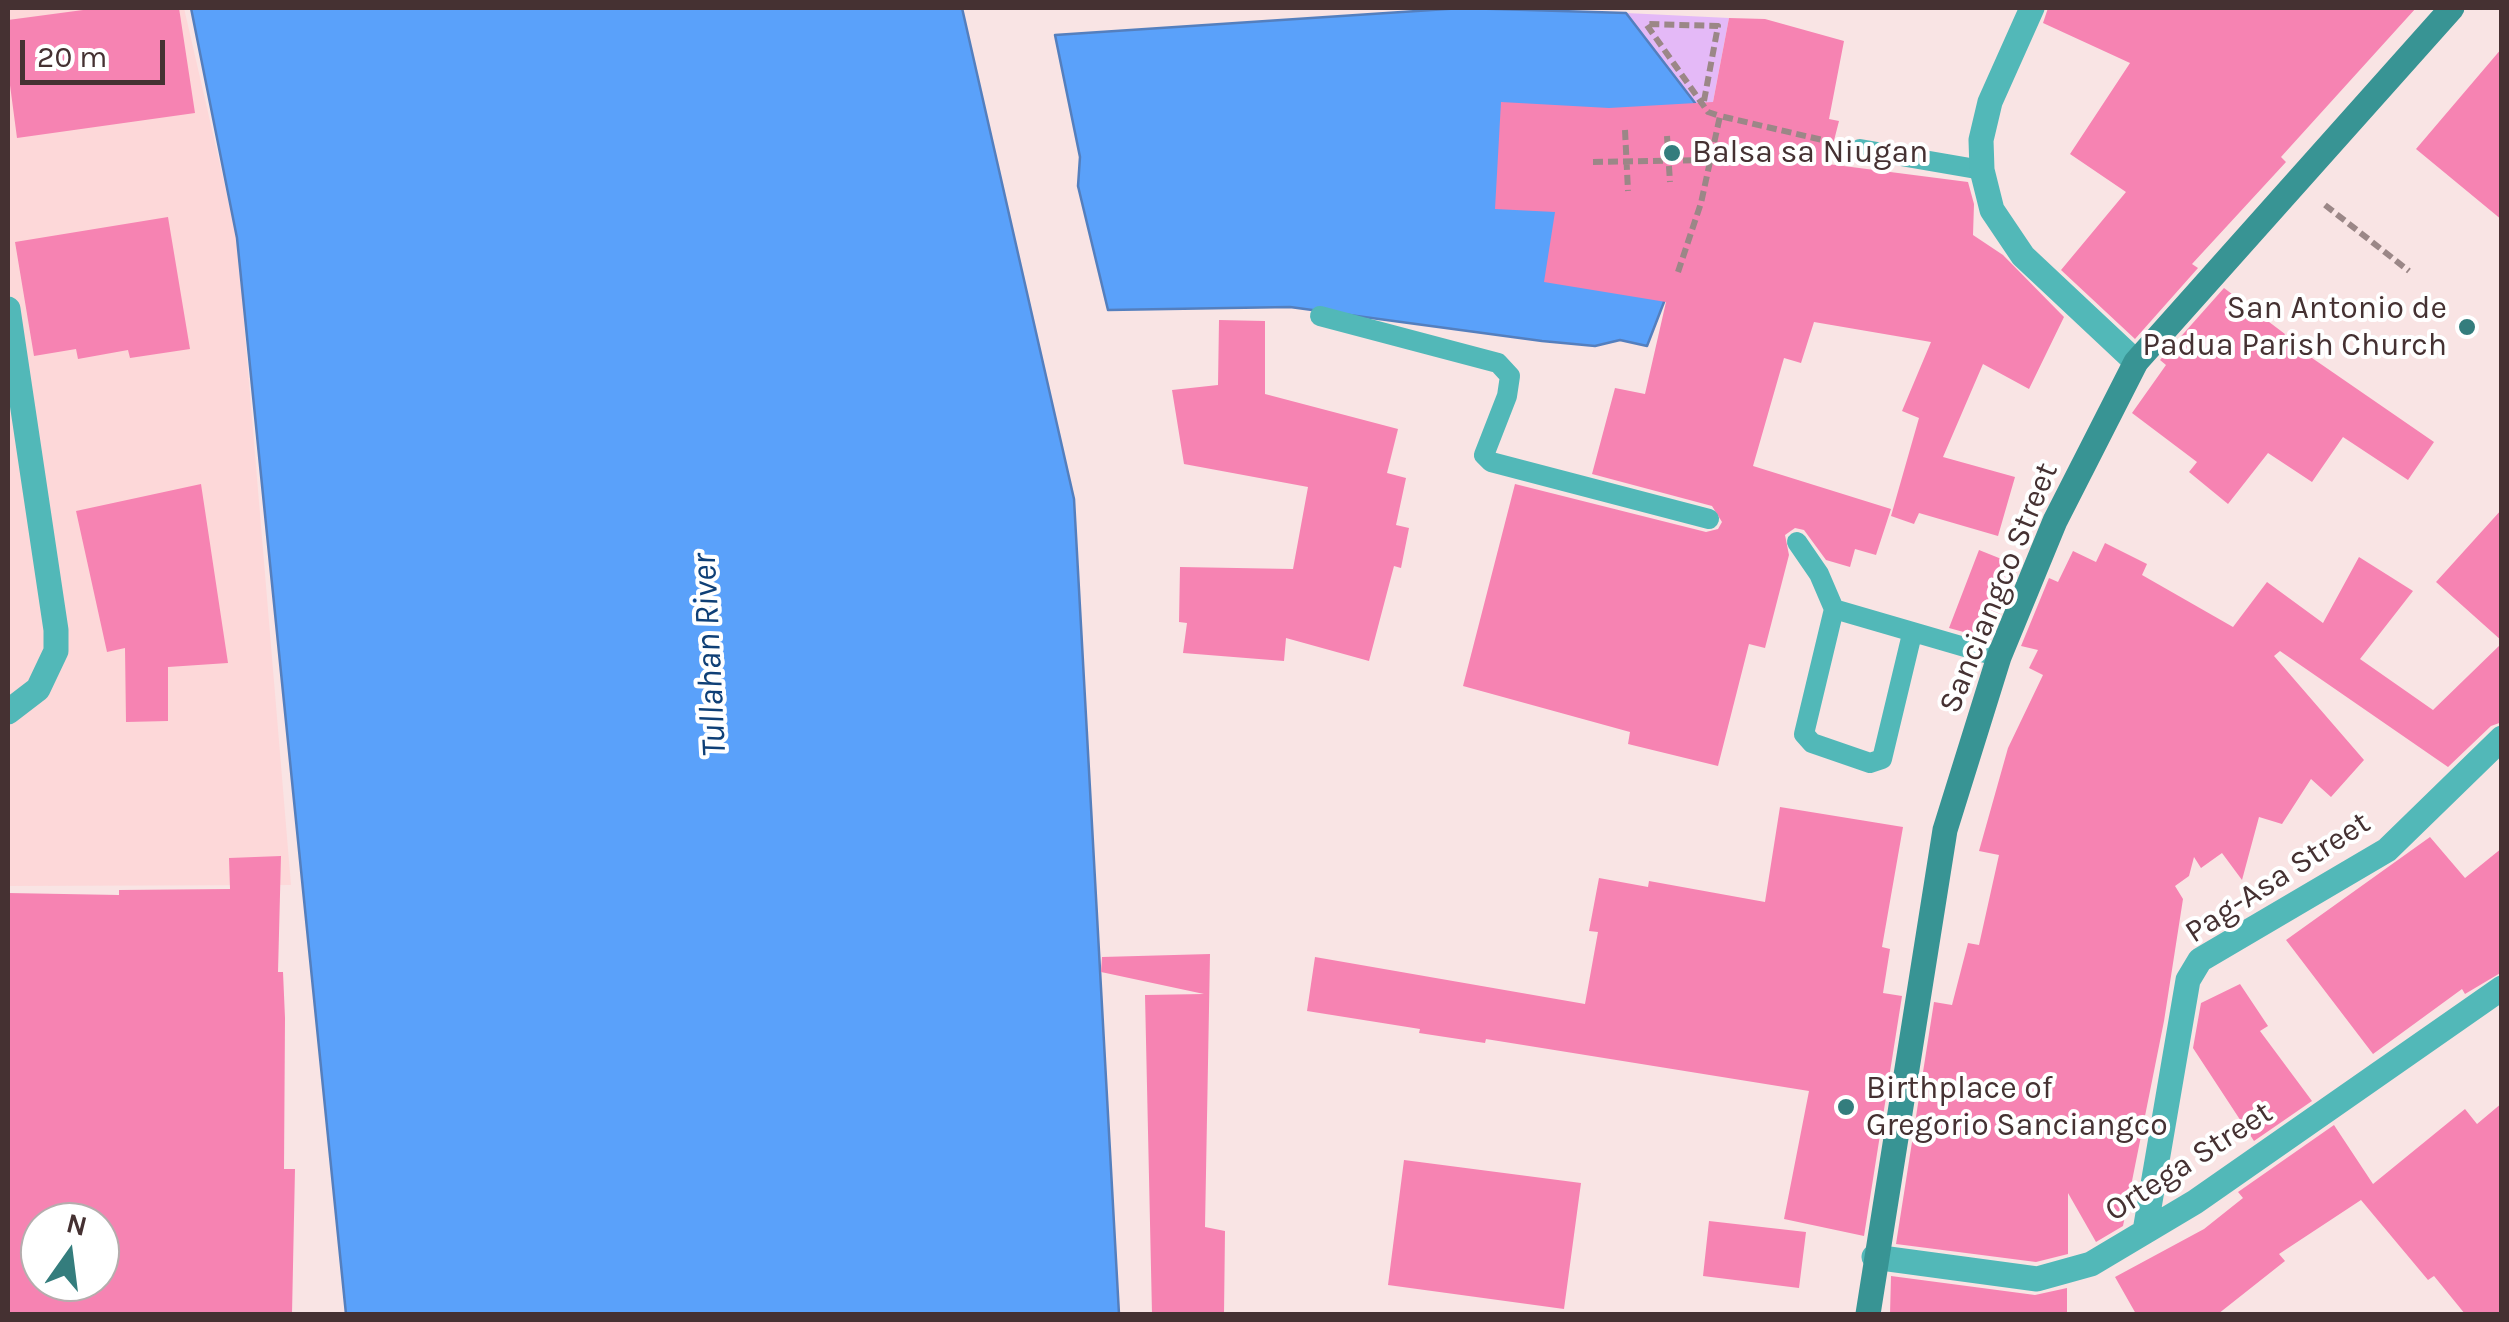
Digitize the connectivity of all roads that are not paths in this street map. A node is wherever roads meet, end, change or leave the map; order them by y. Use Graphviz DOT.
graph roads {
  1 [pos="2032,8"];
  2 [pos="2452,8"];
  3 [pos="1860,149"];
  4 [pos="1982,170"];
  5 [pos="8,309"];
  6 [pos="1320,316"];
  7 [pos="2136,362"];
  8 [pos="1709,519"];
  9 [pos="1797,542"];
  10 [pos="1834,610"];
  11 [pos="1912,634"];
  12 [pos="1999,657"];
  13 [pos="8,712"];
  14 [pos="2502,738"];
  15 [pos="2502,988"];
  16 [pos="2146,1231"];
  17 [pos="1874,1257"];
  18 [pos="1868,1314"];
  1 -- 4 [label="street"];
  2 -- 7 [label="main road, Sanciangco Street"];
  3 -- 4 [label="lane"];
  4 -- 7 [label="street"];
  5 -- 13 [label="street"];
  6 -- 8 [label="lane"];
  7 -- 12 [label="main road, Sanciangco Street"];
  9 -- 10 [label="lane"];
  10 -- 11 [label="lane"];
  10 -- 11 [label="lane"];
  11 -- 12 [label="lane"];
  12 -- 17 [label="main road, Sanciangco Street"];
  14 -- 16 [label="street, Pag-Asa Street"];
  15 -- 16 [label="street, Ortega Street"];
  16 -- 17 [label="street, Ortega Street"];
  17 -- 18 [label="main road, Sanciangco Street"];
}
